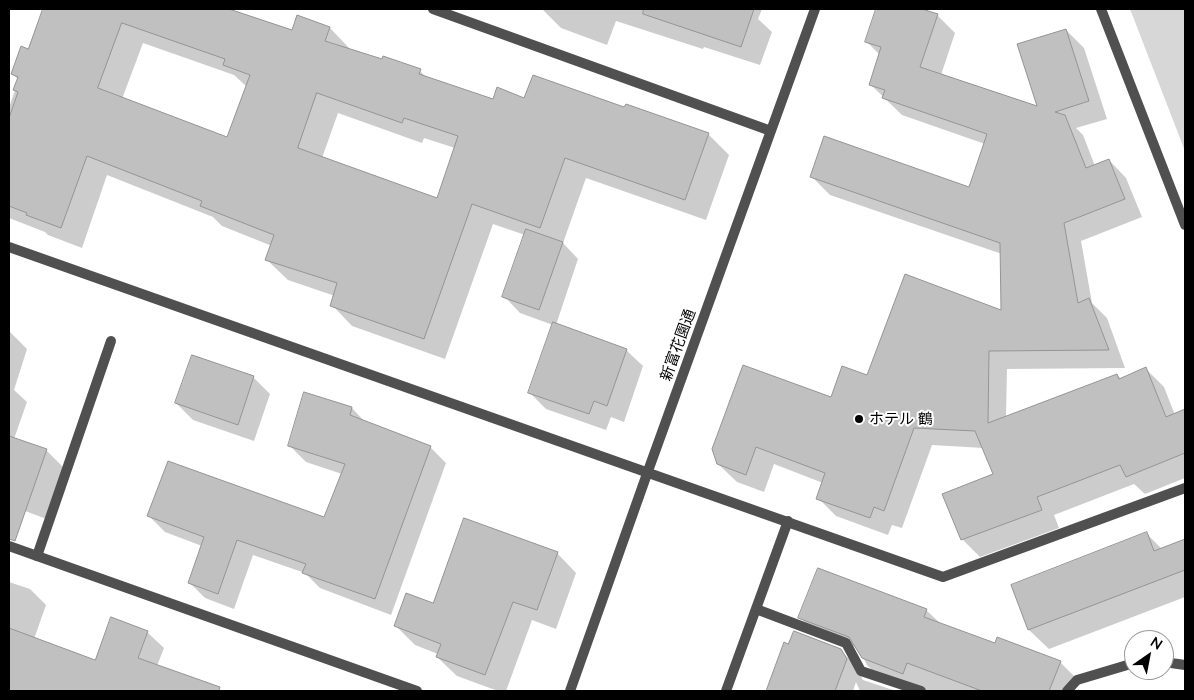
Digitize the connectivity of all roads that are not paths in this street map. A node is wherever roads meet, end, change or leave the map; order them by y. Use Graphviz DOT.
graph roads {
  1 [pos="433,9"];
  2 [pos="815,9"];
  3 [pos="1101,9"];
  4 [pos="771,131"];
  5 [pos="1185,225"];
  6 [pos="9,247"];
  7 [pos="111,341"];
  8 [pos="648,471"];
  9 [pos="1185,488"];
  10 [pos="788,521"];
  11 [pos="9,546"];
  12 [pos="37,556"];
  13 [pos="756,609"];
  14 [pos="1124,666"];
  15 [pos="417,691"];
  16 [pos="570,691"];
  17 [pos="726,691"];
  18 [pos="921,691"];
  19 [pos="1067,691"];
  1 -- 4 [label="street"];
  2 -- 4 [label="street, 新富花園通"];
  3 -- 5 [label="street"];
  4 -- 8 [label="street, 新富花園通"];
  6 -- 8 [label="street"];
  7 -- 12 [label="street"];
  8 -- 10 [label="street"];
  8 -- 16 [label="street, 新富花園通"];
  9 -- 10 [label="street"];
  10 -- 13 [label="street"];
  11 -- 12 [label="street"];
  12 -- 15 [label="street"];
  13 -- 17 [label="street"];
  13 -- 18 [label="street"];
  14 -- 19 [label="street"];
}
